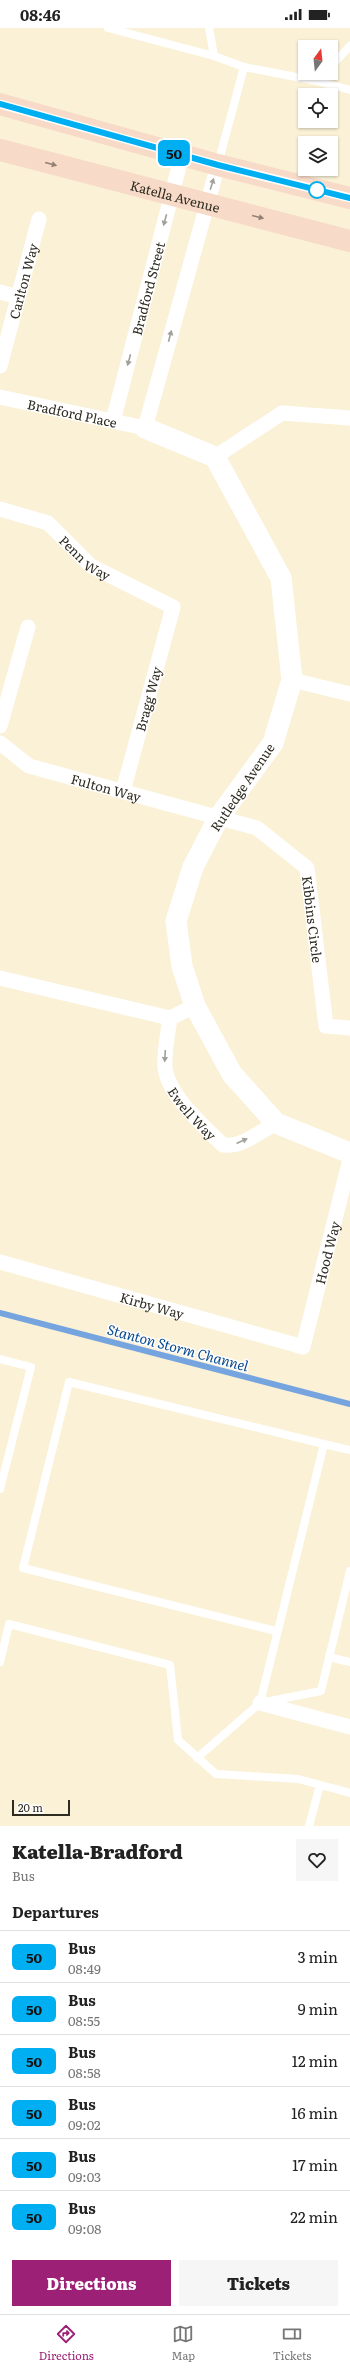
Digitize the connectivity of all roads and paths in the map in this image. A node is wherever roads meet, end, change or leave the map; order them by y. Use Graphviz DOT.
graph roads {
  1 [pos="108,28"];
  2 [pos="209,28"];
  3 [pos="350,46"];
  4 [pos="214,56"];
  5 [pos="338,59"];
  6 [pos="244,67"];
  7 [pos="317,81"];
  8 [pos="350,90"];
  9 [pos="0,104"];
  10 [pos="0,150"];
  11 [pos="182,155"];
  12 [pos="218,165"];
  13 [pos="172,195"];
  14 [pos="350,198"];
  15 [pos="206,204"];
  16 [pos="39,219"];
  17 [pos="350,241"];
  18 [pos="0,292"];
  19 [pos="18,297"];
  20 [pos="0,366"];
  21 [pos="0,397"];
  22 [pos="350,418"];
  23 [pos="113,420"];
  24 [pos="145,428"];
  25 [pos="215,457"];
  26 [pos="0,509"];
  27 [pos="173,607"];
  28 [pos="28,627"];
  29 [pos="292,680"];
  30 [pos="350,694"];
  31 [pos="0,726"];
  32 [pos="0,743"];
  33 [pos="123,791"];
  34 [pos="219,817"];
  35 [pos="0,978"];
  36 [pos="195,1006"];
  37 [pos="170,1018"];
  38 [pos="350,1028"];
  39 [pos="276,1122"];
  40 [pos="350,1153"];
  41 [pos="350,1159"];
  42 [pos="0,1262"];
  43 [pos="303,1347"];
  44 [pos="0,1359"];
  45 [pos="324,1444"];
  46 [pos="350,1450"];
  47 [pos="1,1479"];
  48 [pos="0,1489"];
  49 [pos="350,1571"];
  50 [pos="276,1631"];
  51 [pos="329,1657"];
  52 [pos="0,1662"];
  53 [pos="350,1662"];
  54 [pos="260,1703"];
  55 [pos="350,1726"];
  56 [pos="197,1758"];
  57 [pos="320,1785"];
  58 [pos="350,1793"];
  59 [pos="310,1826"];
  1 -- 4 [label="lane"];
  2 -- 4 [label="lane"];
  3 -- 5 [label="lane"];
  4 -- 6 [label="lane"];
  6 -- 7 [label="lane"];
  6 -- 12 [label="lane"];
  7 -- 8 [label="lane"];
  9 -- 11 [label="main road"];
  10 -- 13 [label="main road, Katella Avenue, one-way"];
  11 -- 12 [label="main road"];
  11 -- 13 [label="street, Bradford Street"];
  12 -- 14 [label="main road"];
  15 -- 12 [label="street, one-way"];
  13 -- 15 [label="main road, Katella Avenue"];
  13 -- 23 [label="street, Bradford Street, one-way"];
  15 -- 17 [label="main road, Katella Avenue, one-way"];
  24 -- 15 [label="street, one-way"];
  16 -- 19 [label="street, Carlton Way"];
  18 -- 19 [label="street"];
  19 -- 20 [label="street, Carlton Way"];
  21 -- 23 [label="street, Bradford Place"];
  22 -- 25 [label="street"];
  23 -- 24 [label="street, Bradford Place"];
  24 -- 25 [label="street"];
  25 -- 29 [label="street, Rutledge Avenue"];
  26 -- 27 [label="street, Penn Way"];
  27 -- 33 [label="street, Bragg Way"];
  28 -- 31 [label="street"];
  29 -- 30 [label="street"];
  29 -- 34 [label="street, Rutledge Avenue"];
  32 -- 33 [label="street, Fulton Way"];
  33 -- 34 [label="street, Fulton Way"];
  34 -- 36 [label="street, Rutledge Avenue"];
  34 -- 38 [label="street, Kibbins Circle"];
  35 -- 37 [label="street"];
  36 -- 37 [label="street"];
  36 -- 39 [label="street, Rutledge Avenue"];
  37 -- 39 [label="street, Ewell Way, one-way"];
  39 -- 40 [label="street, Rutledge Avenue"];
  41 -- 43 [label="street, Hood Way"];
  42 -- 43 [label="street, Kirby Way"];
  44 -- 47 [label="lane"];
  45 -- 46 [label="lane"];
  45 -- 50 [label="lane"];
  45 -- 50 [label="lane"];
  47 -- 48 [label="lane"];
  49 -- 51 [label="lane"];
  50 -- 54 [label="lane"];
  51 -- 53 [label="lane"];
  51 -- 54 [label="lane"];
  52 -- 56 [label="lane"];
  54 -- 55 [label="street"];
  54 -- 56 [label="lane"];
  56 -- 57 [label="lane"];
  57 -- 58 [label="lane"];
  57 -- 59 [label="lane"];
}
